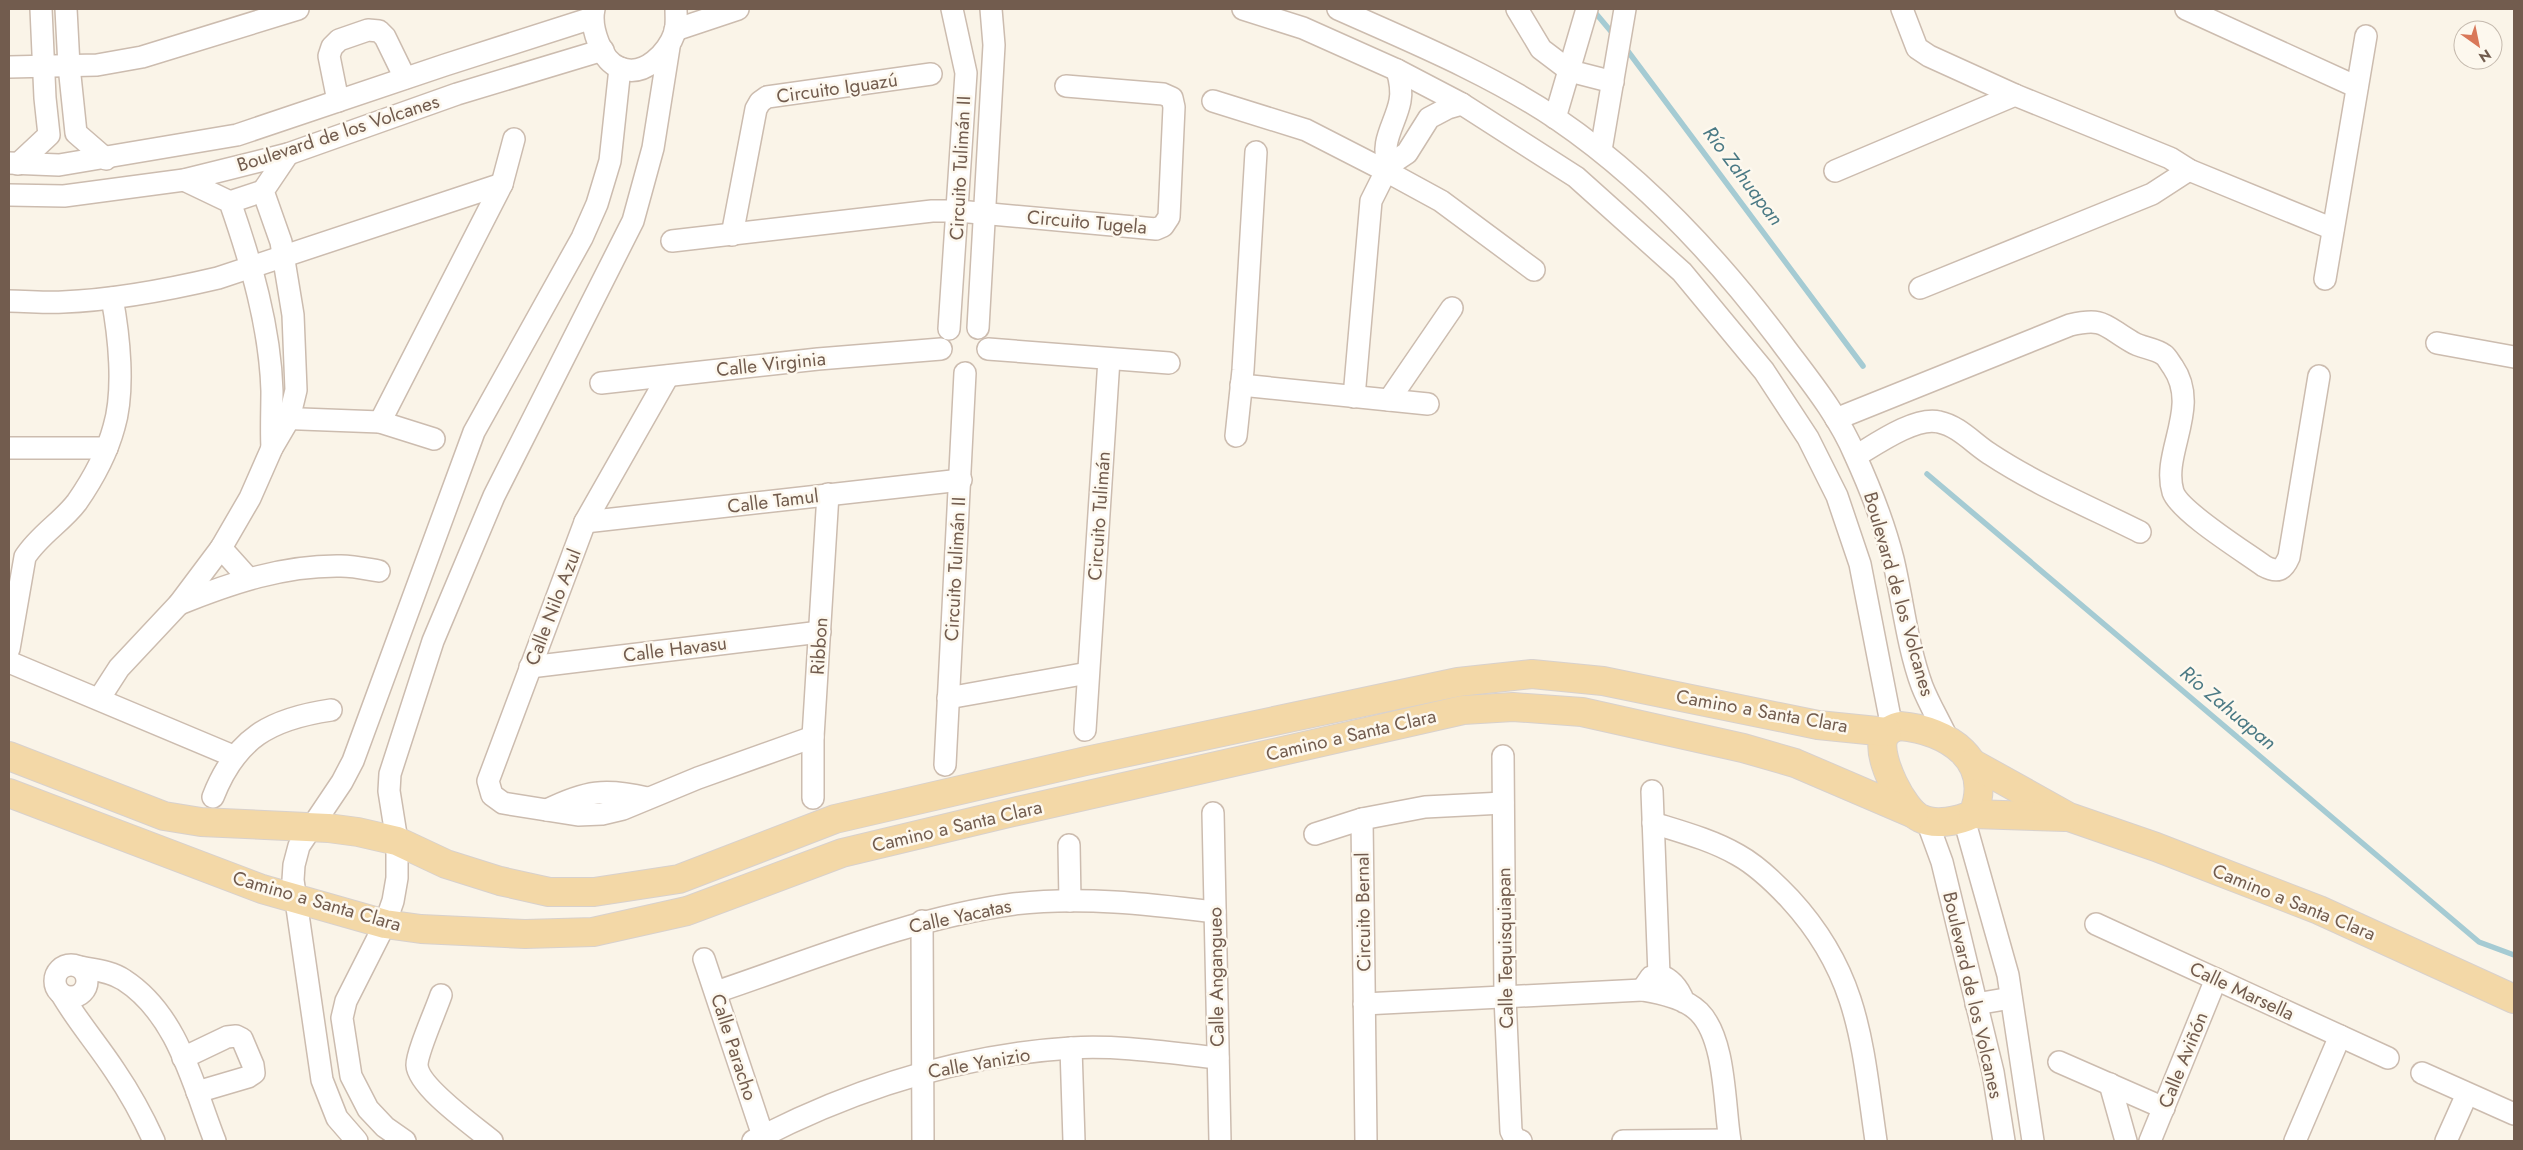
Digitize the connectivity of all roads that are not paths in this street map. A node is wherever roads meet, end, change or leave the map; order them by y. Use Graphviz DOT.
graph roads {
  1 [pos="41,9"];
  2 [pos="66,9"];
  3 [pos="298,9"];
  4 [pos="738,9"];
  5 [pos="952,9"];
  6 [pos="991,9"];
  7 [pos="1243,9"];
  8 [pos="1338,9"];
  9 [pos="1517,9"];
  10 [pos="1902,9"];
  11 [pos="2186,9"];
  12 [pos="593,13"];
  13 [pos="1624,15"];
  14 [pos="1585,17"];
  15 [pos="673,28"];
  16 [pos="2366,36"];
  17 [pos="603,50"];
  18 [pos="444,65"];
  19 [pos="69,66"];
  20 [pos="9,67"];
  21 [pos="43,67"];
  22 [pos="620,68"];
  23 [pos="1397,70"];
  24 [pos="1570,71"];
  25 [pos="966,73"];
  26 [pos="931,74"];
  27 [pos="992,77"];
  28 [pos="405,78"];
  29 [pos="1613,82"];
  30 [pos="1066,86"];
  31 [pos="2357,87"];
  32 [pos="457,94"];
  33 [pos="2015,95"];
  34 [pos="1400,100"];
  35 [pos="338,101"];
  36 [pos="1213,101"];
  37 [pos="1462,104"];
  38 [pos="1429,118"];
  39 [pos="1555,118"];
  40 [pos="76,134"];
  41 [pos="49,135"];
  42 [pos="514,139"];
  43 [pos="1601,150"];
  44 [pos="1256,152"];
  45 [pos="288,154"];
  46 [pos="106,159"];
  47 [pos="14,163"];
  48 [pos="59,165"];
  49 [pos="1388,168"];
  50 [pos="2189,170"];
  51 [pos="1835,172"];
  52 [pos="184,180"];
  53 [pos="502,184"];
  54 [pos="263,190"];
  55 [pos="9,195"];
  56 [pos="64,196"];
  57 [pos="230,202"];
  58 [pos="958,211"];
  59 [pos="984,213"];
  60 [pos="2333,229"];
  61 [pos="732,235"];
  62 [pos="672,240"];
  63 [pos="284,256"];
  64 [pos="251,267"];
  65 [pos="1534,270"];
  66 [pos="2325,279"];
  67 [pos="1920,288"];
  68 [pos="112,298"];
  69 [pos="9,301"];
  70 [pos="1452,308"];
  71 [pos="978,328"];
  72 [pos="950,329"];
  73 [pos="2436,343"];
  74 [pos="941,349"];
  75 [pos="988,349"];
  76 [pos="2514,357"];
  77 [pos="1109,359"];
  78 [pos="1169,364"];
  79 [pos="965,373"];
  80 [pos="668,376"];
  81 [pos="2319,376"];
  82 [pos="601,383"];
  83 [pos="1241,385"];
  84 [pos="1354,397"];
  85 [pos="1389,400"];
  86 [pos="1428,404"];
  87 [pos="279,418"];
  88 [pos="1836,419"];
  89 [pos="380,422"];
  90 [pos="1236,436"];
  91 [pos="434,439"];
  92 [pos="9,448"];
  93 [pos="107,448"];
  94 [pos="1856,456"];
  95 [pos="961,480"];
  96 [pos="828,494"];
  97 [pos="585,522"];
  98 [pos="1883,526"];
  99 [pos="2140,532"];
  100 [pos="1852,536"];
  101 [pos="221,548"];
  102 [pos="379,571"];
  103 [pos="248,578"];
  104 [pos="1898,586"];
  105 [pos="1866,594"];
  106 [pos="179,604"];
  107 [pos="820,632"];
  108 [pos="9,648"];
  109 [pos="9,662"];
  110 [pos="530,666"];
  111 [pos="1088,674"];
  112 [pos="948,698"];
  113 [pos="99,699"];
  114 [pos="331,710"];
  115 [pos="1085,730"];
  116 [pos="1890,730"];
  117 [pos="813,737"];
  118 [pos="1948,740"];
  119 [pos="9,756"];
  120 [pos="234,756"];
  121 [pos="1503,756"];
  122 [pos="1972,762"];
  123 [pos="945,765"];
  124 [pos="1652,791"];
  125 [pos="9,792"];
  126 [pos="212,797"];
  127 [pos="812,798"];
  128 [pos="1503,803"];
  129 [pos="1212,813"];
  130 [pos="1969,816"];
  131 [pos="1920,817"];
  132 [pos="2069,817"];
  133 [pos="1362,820"];
  134 [pos="1653,823"];
  135 [pos="310,828"];
  136 [pos="1315,834"];
  137 [pos="397,841"];
  138 [pos="1069,845"];
  139 [pos="294,897"];
  140 [pos="1070,901"];
  141 [pos="1215,912"];
  142 [pos="922,921"];
  143 [pos="385,924"];
  144 [pos="2096,924"];
  145 [pos="704,959"];
  146 [pos="1659,975"];
  147 [pos="2216,979"];
  148 [pos="1642,990"];
  149 [pos="716,992"];
  150 [pos="441,996"];
  151 [pos="1505,997"];
  152 [pos="2012,998"];
  153 [pos="2514,999"];
  154 [pos="1684,1002"];
  155 [pos="1364,1004"];
  156 [pos="1976,1004"];
  157 [pos="312,1012"];
  158 [pos="342,1018"];
  159 [pos="2340,1036"];
  160 [pos="1071,1048"];
  161 [pos="2021,1057"];
  162 [pos="183,1058"];
  163 [pos="1218,1058"];
  164 [pos="2388,1058"];
  165 [pos="1991,1062"];
  166 [pos="2059,1062"];
  167 [pos="922,1073"];
  168 [pos="2422,1073"];
  169 [pos="350,1076"];
  170 [pos="322,1080"];
  171 [pos="2110,1084"];
  172 [pos="197,1092"];
  173 [pos="2467,1094"];
  174 [pos="2164,1108"];
  175 [pos="2514,1114"];
  176 [pos="378,1119"];
  177 [pos="758,1138"];
  178 [pos="1518,1140"];
  179 [pos="1729,1140"];
  180 [pos="154,1141"];
  181 [pos="215,1141"];
  182 [pos="357,1141"];
  183 [pos="405,1141"];
  184 [pos="492,1141"];
  185 [pos="923,1141"];
  186 [pos="1074,1141"];
  187 [pos="1220,1141"];
  188 [pos="1366,1141"];
  189 [pos="1623,1141"];
  190 [pos="1876,1141"];
  191 [pos="2004,1141"];
  192 [pos="2033,1141"];
  193 [pos="2126,1141"];
  194 [pos="2150,1141"];
  195 [pos="2295,1141"];
  196 [pos="2446,1141"];
  1 -- 21 [label="street"];
  2 -- 19 [label="street"];
  3 -- 19 [label="street"];
  4 -- 15 [label="street"];
  5 -- 25 [label="street, Circuito Tulimán II"];
  6 -- 27 [label="street, Circuito Tulimán II"];
  7 -- 23 [label="street, Boulevard de los Volcanes"];
  8 -- 39 [label="street, Boulevard de los Volcanes"];
  9 -- 24 [label="street"];
  10 -- 33 [label="street"];
  11 -- 31 [label="street"];
  12 -- 17 [label="street"];
  12 -- 18 [label="street, Boulevard de los Volcanes"];
  13 -- 29 [label="street"];
  14 -- 24 [label="street"];
  15 -- 22 [label="street"];
  15 -- 137 [label="street"];
  16 -- 31 [label="street"];
  17 -- 22 [label="street"];
  17 -- 32 [label="street, Boulevard de los Volcanes"];
  18 -- 28 [label="street, Boulevard de los Volcanes"];
  18 -- 32 [label="street"];
  19 -- 21 [label="street"];
  19 -- 40 [label="street"];
  20 -- 21 [label="street"];
  21 -- 41 [label="street"];
  22 -- 135 [label="street"];
  23 -- 34 [label="street"];
  23 -- 37 [label="street, Boulevard de los Volcanes"];
  24 -- 29 [label="street"];
  24 -- 39 [label="street"];
  25 -- 27 [label="street"];
  25 -- 58 [label="street, Circuito Tulimán II"];
  26 -- 61 [label="street, Circuito Iguazú"];
  27 -- 59 [label="street, Circuito Tulimán II"];
  28 -- 35 [label="street, Boulevard de los Volcanes"];
  28 -- 35 [label="street"];
  29 -- 43 [label="street"];
  30 -- 59 [label="street, Circuito Tugela"];
  31 -- 60 [label="street"];
  32 -- 45 [label="street, Boulevard de los Volcanes"];
  33 -- 50 [label="street"];
  33 -- 51 [label="street"];
  34 -- 38 [label="street"];
  34 -- 49 [label="street"];
  35 -- 46 [label="street, Boulevard de los Volcanes"];
  36 -- 49 [label="street"];
  37 -- 38 [label="street"];
  37 -- 100 [label="street, Boulevard de los Volcanes"];
  38 -- 49 [label="street"];
  39 -- 43 [label="street, Boulevard de los Volcanes"];
  40 -- 41 [label="street"];
  40 -- 46 [label="street"];
  41 -- 47 [label="street"];
  42 -- 53 [label="street"];
  43 -- 88 [label="street, Boulevard de los Volcanes"];
  44 -- 83 [label="street"];
  45 -- 52 [label="street, Boulevard de los Volcanes"];
  45 -- 54 [label="street"];
  46 -- 48 [label="street, Boulevard de los Volcanes"];
  47 -- 48 [label="street, Boulevard de los Volcanes"];
  48 -- 56 [label="street"];
  49 -- 65 [label="street"];
  49 -- 84 [label="street"];
  50 -- 60 [label="street"];
  50 -- 67 [label="street"];
  52 -- 56 [label="street, Boulevard de los Volcanes"];
  52 -- 57 [label="street"];
  53 -- 63 [label="street"];
  53 -- 89 [label="street"];
  54 -- 57 [label="street"];
  54 -- 63 [label="street"];
  55 -- 56 [label="street, Boulevard de los Volcanes"];
  57 -- 64 [label="street"];
  58 -- 59 [label="street"];
  58 -- 61 [label="street"];
  58 -- 72 [label="street, Circuito Tulimán II"];
  59 -- 71 [label="street, Circuito Tulimán II"];
  60 -- 66 [label="street"];
  61 -- 62 [label="street"];
  63 -- 64 [label="street"];
  63 -- 87 [label="street"];
  64 -- 68 [label="street"];
  64 -- 87 [label="street"];
  68 -- 69 [label="street"];
  68 -- 93 [label="street"];
  70 -- 85 [label="street"];
  71 -- 72 [label="street"];
  71 -- 75 [label="street"];
  72 -- 74 [label="street"];
  73 -- 76 [label="street"];
  74 -- 79 [label="street"];
  74 -- 80 [label="street, Calle Virginia"];
  75 -- 77 [label="street"];
  75 -- 79 [label="street"];
  77 -- 78 [label="street"];
  77 -- 111 [label="street, Circuito Tulimán"];
  79 -- 95 [label="street, Circuito Tulimán II"];
  80 -- 82 [label="street, Calle Virginia"];
  80 -- 97 [label="street, Calle Nilo Azul"];
  81 -- 88 [label="street"];
  83 -- 84 [label="street"];
  83 -- 90 [label="street"];
  84 -- 85 [label="street"];
  85 -- 86 [label="street"];
  87 -- 89 [label="street"];
  87 -- 101 [label="street"];
  88 -- 94 [label="street, Boulevard de los Volcanes"];
  89 -- 91 [label="street"];
  92 -- 93 [label="street"];
  93 -- 108 [label="street"];
  94 -- 98 [label="street, Boulevard de los Volcanes"];
  94 -- 99 [label="street"];
  95 -- 96 [label="street, Calle Tamul"];
  95 -- 112 [label="street, Circuito Tulimán II"];
  96 -- 97 [label="street, Calle Tamul"];
  96 -- 107 [label="street, Ribbon"];
  97 -- 110 [label="street, Calle Nilo Azul"];
  98 -- 100 [label="street"];
  98 -- 104 [label="street, Boulevard de los Volcanes"];
  100 -- 105 [label="street, Boulevard de los Volcanes"];
  101 -- 103 [label="street"];
  101 -- 106 [label="street"];
  102 -- 103 [label="street"];
  103 -- 106 [label="street"];
  104 -- 105 [label="street"];
  104 -- 118 [label="street, Boulevard de los Volcanes"];
  105 -- 116 [label="street, Boulevard de los Volcanes"];
  106 -- 113 [label="street"];
  107 -- 110 [label="street, Calle Havasu"];
  107 -- 117 [label="street, Ribbon"];
  109 -- 113 [label="street"];
  110 -- 117 [label="street, Calle Nilo Azul"];
  111 -- 112 [label="street"];
  111 -- 115 [label="street, Circuito Tulimán"];
  112 -- 123 [label="street, Circuito Tulimán II"];
  113 -- 120 [label="street"];
  114 -- 120 [label="street"];
  116 -- 118 [label="main road"];
  116 -- 131 [label="main road"];
  116 -- 137 [label="main road, Camino a Santa Clara"];
  117 -- 127 [label="street, Ribbon"];
  118 -- 122 [label="main road"];
  119 -- 135 [label="main road, Camino a Santa Clara"];
  120 -- 126 [label="street"];
  121 -- 128 [label="street, Calle Tequisquiapan"];
  122 -- 130 [label="main road"];
  122 -- 132 [label="main road, Camino a Santa Clara"];
  124 -- 134 [label="street"];
  125 -- 139 [label="main road, Camino a Santa Clara"];
  128 -- 133 [label="street, Circuito Bernal"];
  128 -- 151 [label="street, Calle Tequisquiapan"];
  129 -- 141 [label="street, Calle Angangueo"];
  130 -- 131 [label="main road"];
  130 -- 132 [label="main road, Camino a Santa Clara"];
  130 -- 152 [label="street, Boulevard de los Volcanes"];
  131 -- 143 [label="main road, Camino a Santa Clara"];
  131 -- 156 [label="street, Boulevard de los Volcanes"];
  132 -- 153 [label="main road, Camino a Santa Clara"];
  133 -- 136 [label="street, Circuito Bernal"];
  133 -- 155 [label="street, Circuito Bernal"];
  134 -- 146 [label="street"];
  134 -- 190 [label="street"];
  135 -- 137 [label="main road, Camino a Santa Clara"];
  135 -- 139 [label="street"];
  137 -- 143 [label="street"];
  138 -- 140 [label="street"];
  139 -- 143 [label="main road, Camino a Santa Clara"];
  139 -- 157 [label="street"];
  140 -- 141 [label="street, Calle Yacatas"];
  140 -- 142 [label="street, Calle Yacatas"];
  141 -- 163 [label="street, Calle Angangueo"];
  142 -- 149 [label="street, Calle Yacatas"];
  142 -- 167 [label="street"];
  143 -- 158 [label="street"];
  144 -- 147 [label="street, Calle Marsella"];
  145 -- 149 [label="street, Calle Paracho"];
  146 -- 148 [label="street"];
  146 -- 154 [label="street"];
  147 -- 159 [label="street, Calle Marsella"];
  147 -- 174 [label="street, Calle Aviñón"];
  148 -- 151 [label="street"];
  148 -- 154 [label="street"];
  149 -- 177 [label="street, Calle Paracho"];
  150 -- 184 [label="street"];
  151 -- 155 [label="street"];
  151 -- 178 [label="street, Calle Tequisquiapan"];
  152 -- 156 [label="street"];
  152 -- 161 [label="street, Boulevard de los Volcanes"];
  154 -- 179 [label="street"];
  155 -- 188 [label="street, Circuito Bernal"];
  156 -- 165 [label="street, Boulevard de los Volcanes"];
  157 -- 158 [label="street"];
  157 -- 170 [label="street"];
  158 -- 169 [label="street"];
  159 -- 164 [label="street, Calle Marsella"];
  159 -- 195 [label="street"];
  160 -- 163 [label="street, Calle Yanizio"];
  160 -- 167 [label="street, Calle Yanizio"];
  160 -- 186 [label="street"];
  161 -- 165 [label="street"];
  161 -- 192 [label="street, Boulevard de los Volcanes"];
  162 -- 172 [label="street"];
  162 -- 172 [label="street"];
  162 -- 180 [label="street"];
  163 -- 187 [label="street, Calle Angangueo"];
  165 -- 191 [label="street, Boulevard de los Volcanes"];
  166 -- 171 [label="street"];
  167 -- 177 [label="street, Calle Yanizio"];
  167 -- 185 [label="street"];
  168 -- 173 [label="street"];
  169 -- 170 [label="street"];
  169 -- 176 [label="street"];
  170 -- 182 [label="street"];
  171 -- 174 [label="street"];
  171 -- 193 [label="street"];
  172 -- 181 [label="street"];
  173 -- 175 [label="street"];
  173 -- 196 [label="street"];
  174 -- 194 [label="street, Calle Aviñón"];
  176 -- 182 [label="street"];
  176 -- 183 [label="street"];
  179 -- 189 [label="street"];
}
